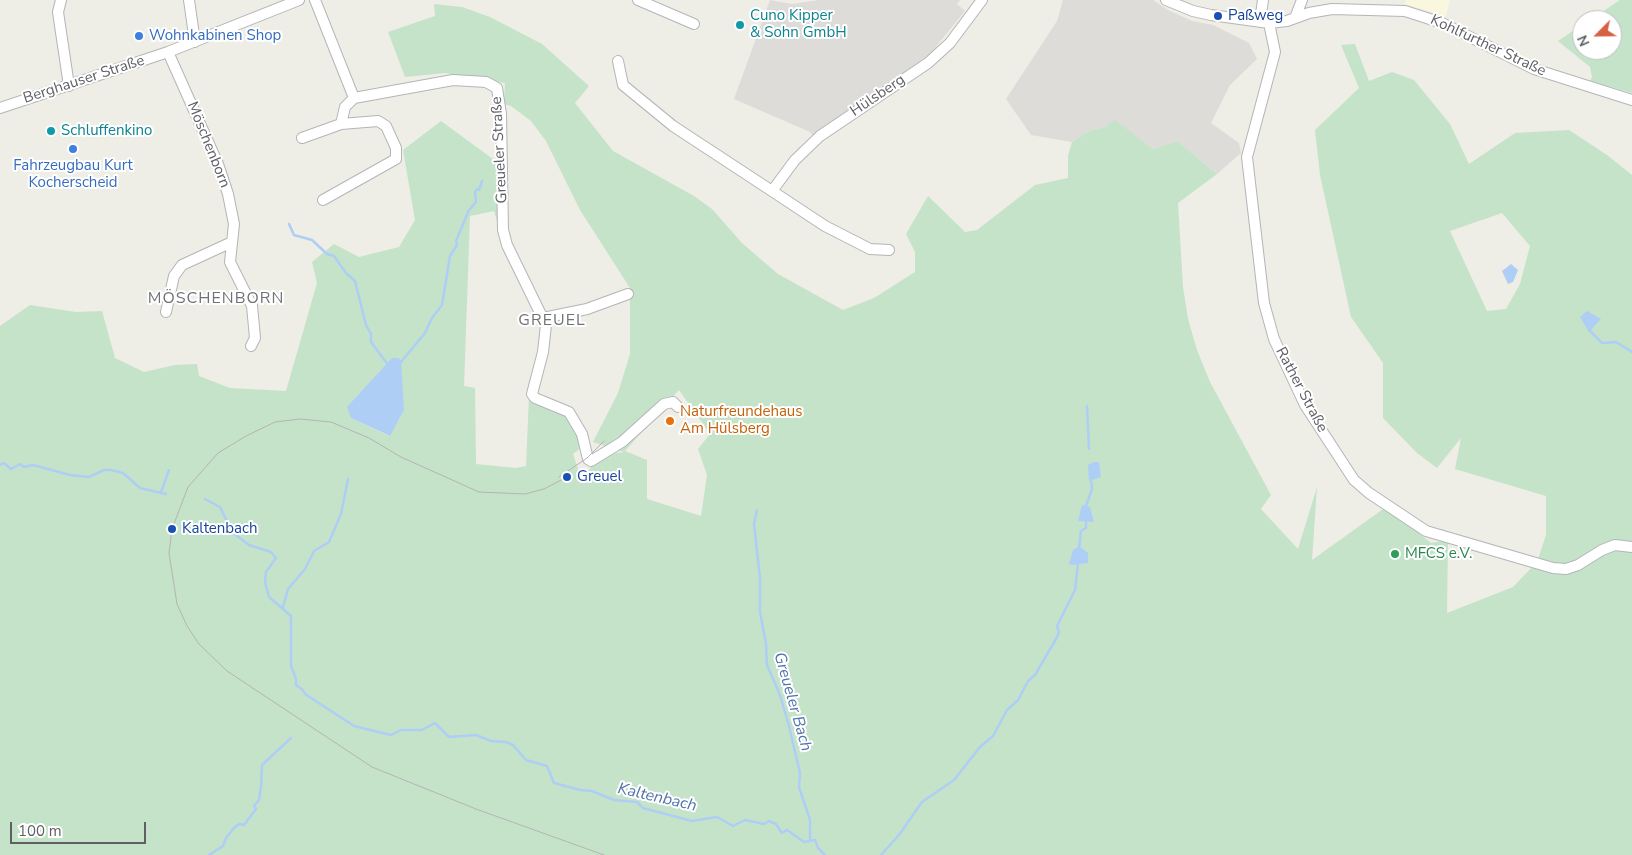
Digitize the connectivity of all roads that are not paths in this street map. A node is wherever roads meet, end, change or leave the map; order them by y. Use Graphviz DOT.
graph roads {
  1 [pos="61,0"];
  2 [pos="189,0"];
  3 [pos="299,0"];
  4 [pos="315,0"];
  5 [pos="638,0"];
  6 [pos="982,0"];
  7 [pos="1166,0"];
  8 [pos="1263,0"];
  9 [pos="1302,0"];
  10 [pos="1295,18"];
  11 [pos="1264,22"];
  12 [pos="694,24"];
  13 [pos="195,42"];
  14 [pos="168,52"];
  15 [pos="618,61"];
  16 [pos="69,86"];
  17 [pos="354,98"];
  18 [pos="1632,100"];
  19 [pos="0,108"];
  20 [pos="342,124"];
  21 [pos="302,138"];
  22 [pos="772,191"];
  23 [pos="323,200"];
  24 [pos="232,242"];
  25 [pos="890,250"];
  26 [pos="628,294"];
  27 [pos="166,312"];
  28 [pos="543,318"];
  29 [pos="251,346"];
  30 [pos="678,408"];
  31 [pos="1632,546"];
  1 -- 16 [label="street"];
  2 -- 13 [label="street"];
  3 -- 13 [label="street, Berghauser Straße"];
  4 -- 17 [label="street"];
  5 -- 12 [label="street"];
  6 -- 22 [label="street, Hülsberg"];
  7 -- 11 [label="street, Kohlfurther Straße"];
  8 -- 11 [label="street"];
  9 -- 10 [label="street"];
  10 -- 11 [label="street, Kohlfurther Straße"];
  10 -- 18 [label="street, Kohlfurther Straße"];
  11 -- 31 [label="street, Rather Straße"];
  13 -- 14 [label="street, Berghauser Straße"];
  14 -- 16 [label="street, Berghauser Straße"];
  14 -- 24 [label="street, Möschenborn"];
  15 -- 22 [label="street"];
  16 -- 19 [label="street, Berghauser Straße"];
  17 -- 20 [label="street"];
  17 -- 28 [label="street, Greueler Straße"];
  20 -- 21 [label="street"];
  20 -- 23 [label="street"];
  22 -- 25 [label="street"];
  24 -- 27 [label="street"];
  24 -- 29 [label="street, Möschenborn"];
  26 -- 28 [label="street"];
  28 -- 30 [label="street"];
}
